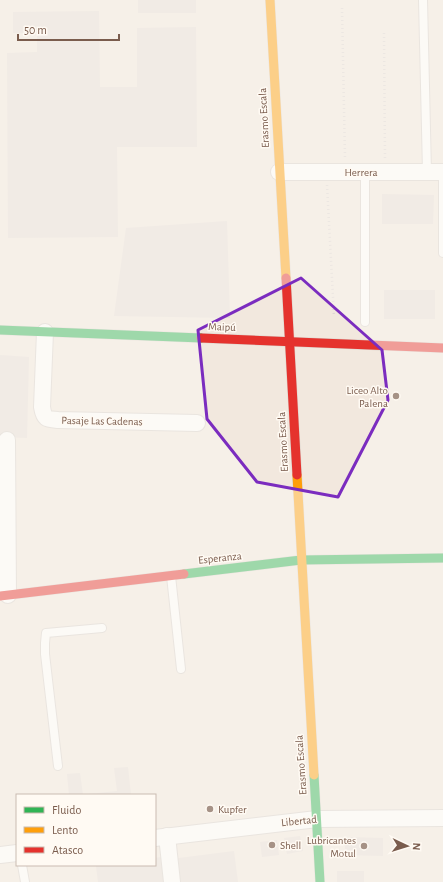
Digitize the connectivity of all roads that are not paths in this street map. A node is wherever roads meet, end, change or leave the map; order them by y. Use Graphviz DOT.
graph roads {
  1 [pos="270,0"];
  2 [pos="423,0"];
  3 [pos="279,172"];
  4 [pos="365,172"];
  5 [pos="427,172"];
  6 [pos="443,172"];
  7 [pos="443,253"];
  8 [pos="365,322"];
  9 [pos="0,330"];
  10 [pos="44,332"];
  11 [pos="290,342"];
  12 [pos="443,348"];
  13 [pos="197,423"];
  14 [pos="7,440"];
  15 [pos="443,558"];
  16 [pos="301,560"];
  17 [pos="170,575"];
  18 [pos="4,596"];
  19 [pos="102,628"];
  20 [pos="181,669"];
  21 [pos="58,766"];
  22 [pos="443,818"];
  23 [pos="317,819"];
  24 [pos="161,837"];
  25 [pos="16,854"];
  26 [pos="0,855"];
  27 [pos="22,866"];
  28 [pos="25,882"];
  29 [pos="172,882"];
  30 [pos="320,882"];
  1 -- 3 [label="street, Erasmo Escala"];
  2 -- 5 [label="lane"];
  3 -- 4 [label="street, Herrera"];
  3 -- 11 [label="street, Erasmo Escala"];
  4 -- 5 [label="street, Herrera"];
  4 -- 8 [label="lane"];
  5 -- 6 [label="street, Herrera"];
  6 -- 7 [label="lane"];
  9 -- 10 [label="street, Maipú"];
  10 -- 11 [label="street, Maipú"];
  10 -- 13 [label="street, Pasaje Las Cadenas"];
  11 -- 12 [label="street, Maipú"];
  11 -- 16 [label="street, Erasmo Escala"];
  14 -- 18 [label="street"];
  15 -- 16 [label="street, Esperanza"];
  16 -- 17 [label="street, Esperanza"];
  16 -- 23 [label="street, Erasmo Escala"];
  17 -- 18 [label="street, Esperanza"];
  17 -- 20 [label="lane"];
  19 -- 21 [label="lane"];
  22 -- 23 [label="street, Libertad"];
  23 -- 24 [label="street, Libertad"];
  23 -- 30 [label="street, Erasmo Escala"];
  24 -- 29 [label="street"];
  25 -- 26 [label="street"];
  27 -- 28 [label="lane"];
}
